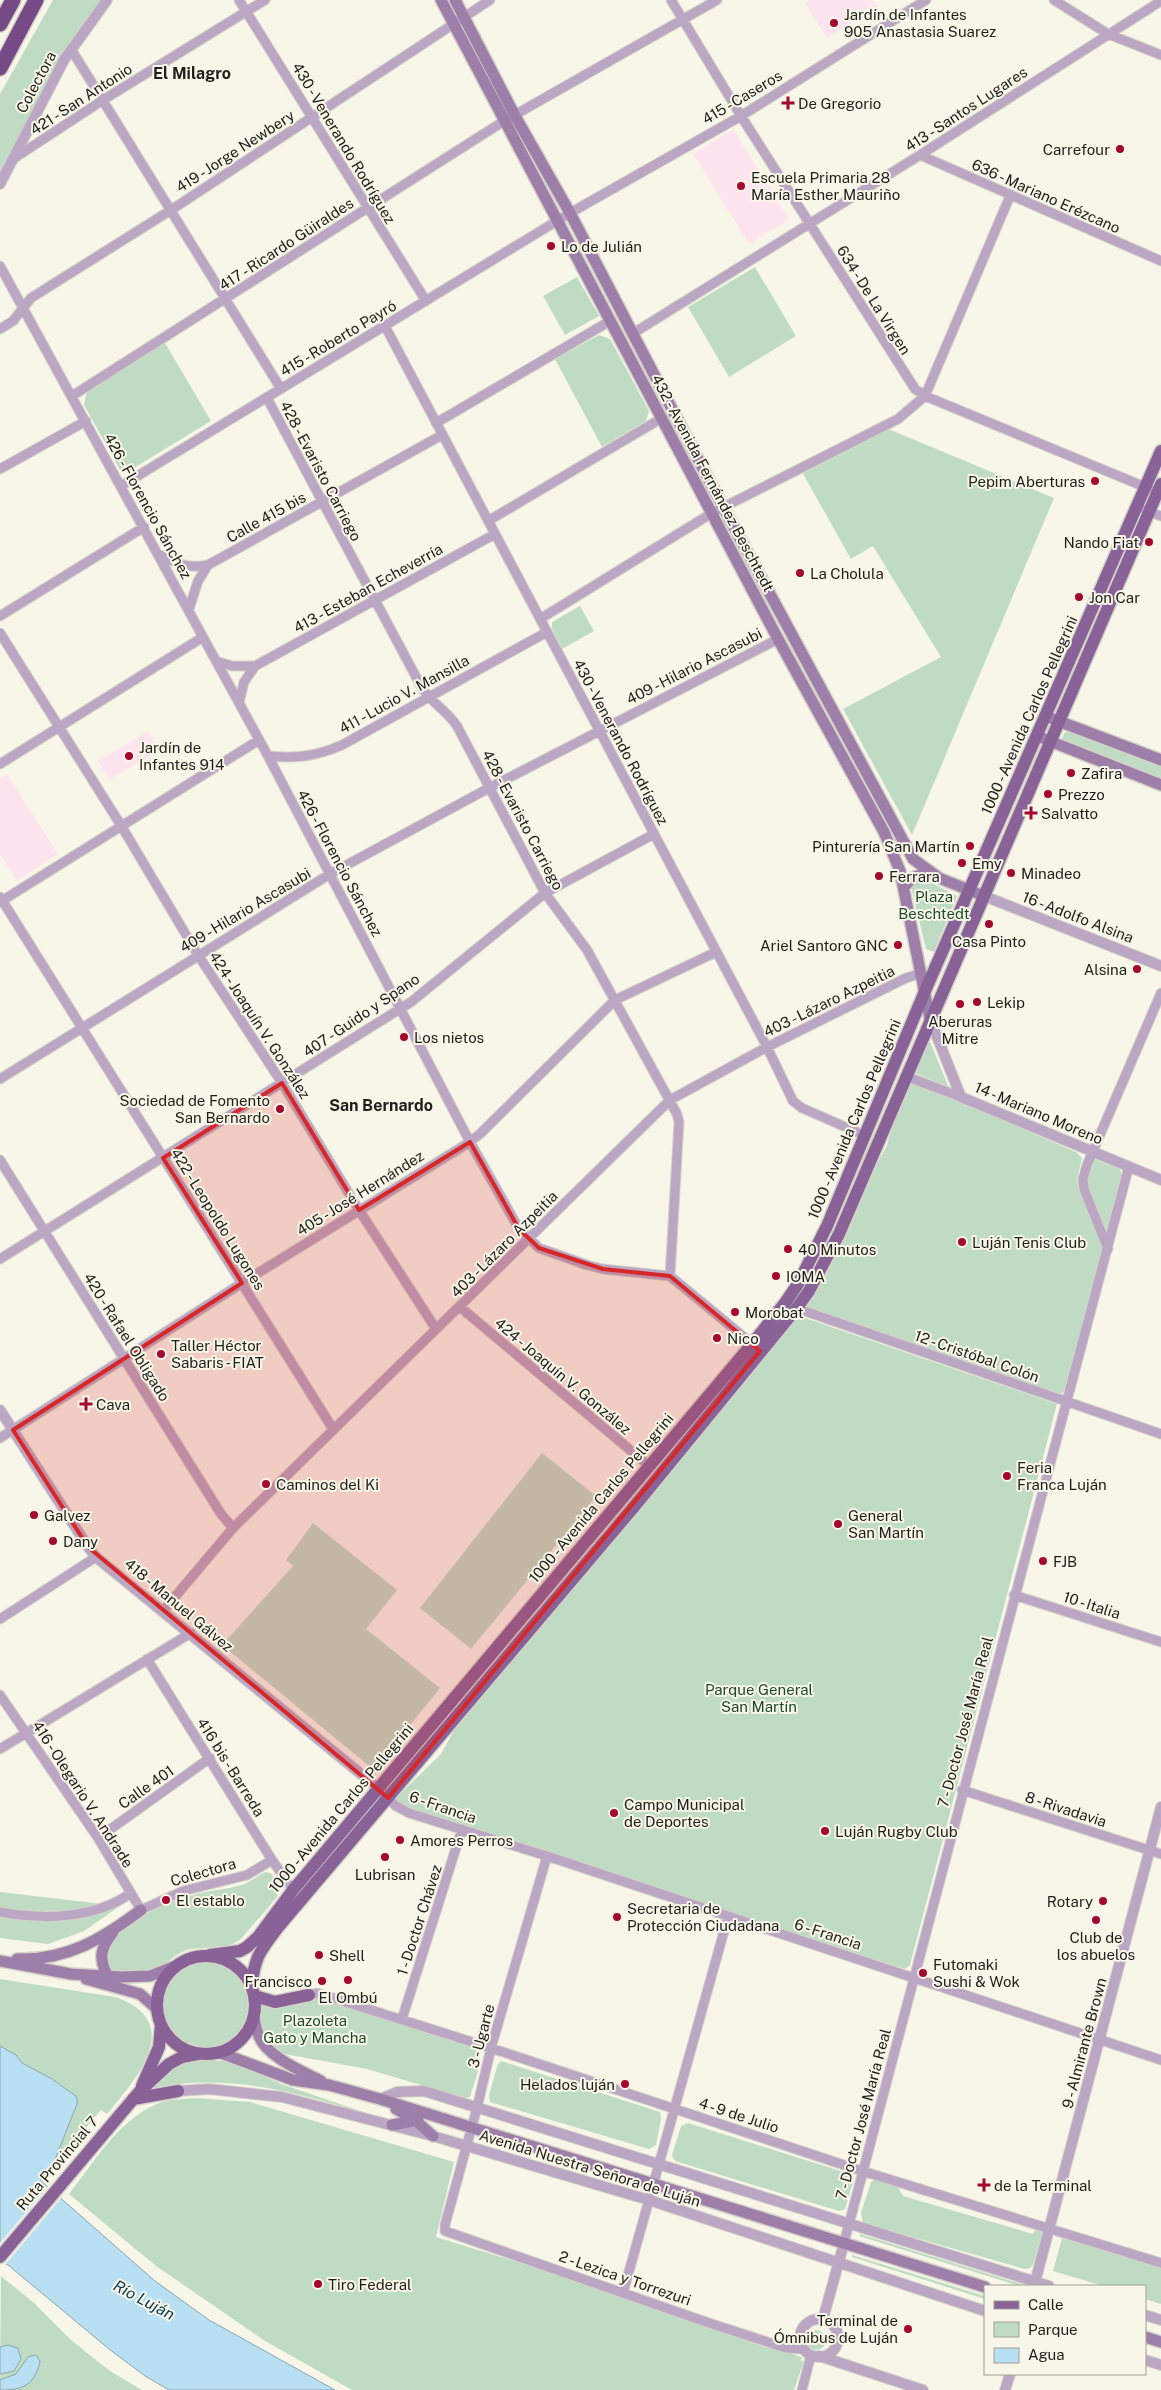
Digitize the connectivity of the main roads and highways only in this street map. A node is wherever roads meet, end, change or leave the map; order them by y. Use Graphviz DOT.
graph roads {
  1 [pos="8,0"];
  2 [pos="13,0"];
  3 [pos="36,0"];
  4 [pos="42,0"];
  5 [pos="441,0"];
  6 [pos="455,0"];
  7 [pos="0,22"];
  8 [pos="11,48"];
  9 [pos="0,68"];
  10 [pos="510,118"];
  11 [pos="1161,451"];
  12 [pos="1159,488"];
  13 [pos="1156,514"];
  14 [pos="1045,716"];
  15 [pos="1058,720"];
  16 [pos="1037,736"];
  17 [pos="1050,742"];
  18 [pos="1161,760"];
  19 [pos="1161,785"];
  20 [pos="928,872"];
  21 [pos="904,887"];
  22 [pos="970,890"];
  23 [pos="984,896"];
  24 [pos="925,991"];
  25 [pos="930,1019"];
  26 [pos="791,1306"];
  27 [pos="756,1347"];
  28 [pos="141,1910"];
  29 [pos="116,1929"];
  30 [pos="210,1955"];
  31 [pos="0,1960"];
  32 [pos="175,1966"];
  33 [pos="70,1974"];
  34 [pos="107,1975"];
  35 [pos="253,1991"];
  36 [pos="309,1994"];
  37 [pos="157,2009"];
  38 [pos="254,2017"];
  39 [pos="161,2025"];
  40 [pos="218,2052"];
  41 [pos="198,2054"];
  42 [pos="329,2085"];
  43 [pos="178,2091"];
  44 [pos="136,2095"];
  45 [pos="380,2099"];
  46 [pos="440,2118"];
  47 [pos="415,2120"];
  48 [pos="392,2125"];
  49 [pos="433,2136"];
  50 [pos="0,2257"];
  51 [pos="984,2287"];
  52 [pos="1146,2337"];
  53 [pos="1161,2342"];
  1 -- 7 [label="highway"];
  2 -- 7 [label="highway"];
  3 -- 8 [label="highway"];
  4 -- 8 [label="highway"];
  5 -- 10 [label="main road, 432 - Avenida Fernández Beschtedt"];
  6 -- 10 [label="main road, 432 - Avenida Fernández Beschtedt"];
  8 -- 9 [label="highway"];
  10 -- 20 [label="main road, 432 - Avenida Fernández Beschtedt"];
  10 -- 21 [label="main road, 432 - Avenida Fernández Beschtedt"];
  11 -- 14 [label="main road, 1000 - Avenida Carlos Pellegrini"];
  12 -- 13 [label="main road, 1000 - Avenida Carlos Pellegrini"];
  13 -- 15 [label="main road, 1000 - Avenida Carlos Pellegrini"];
  14 -- 15 [label="main road"];
  14 -- 16 [label="main road, 1000 - Avenida Carlos Pellegrini"];
  15 -- 17 [label="main road, 1000 - Avenida Carlos Pellegrini"];
  15 -- 18 [label="main road"];
  16 -- 17 [label="main road"];
  16 -- 22 [label="main road, 1000 - Avenida Carlos Pellegrini"];
  17 -- 19 [label="main road"];
  17 -- 23 [label="main road, 1000 - Avenida Carlos Pellegrini"];
  20 -- 21 [label="main road"];
  20 -- 22 [label="main road, 432 - Avenida Fernández Beschtedt"];
  21 -- 24 [label="main road, 432 - Avenida Fernández Beschtedt"];
  22 -- 23 [label="main road, 432 - Avenida Fernández Beschtedt"];
  22 -- 24 [label="main road, 1000 - Avenida Carlos Pellegrini"];
  23 -- 25 [label="main road, 1000 - Avenida Carlos Pellegrini"];
  24 -- 25 [label="main road"];
  24 -- 26 [label="main road, 1000 - Avenida Carlos Pellegrini"];
  25 -- 26 [label="main road, 1000 - Avenida Carlos Pellegrini"];
  26 -- 27 [label="main road, 1000 - Avenida Carlos Pellegrini"];
  27 -- 30 [label="main road, 1000 - Avenida Carlos Pellegrini"];
  27 -- 35 [label="main road, 1000 - Avenida Carlos Pellegrini"];
  28 -- 29 [label="main road"];
  29 -- 31 [label="main road"];
  29 -- 34 [label="main road"];
  30 -- 32 [label="main road"];
  30 -- 35 [label="main road"];
  31 -- 33 [label="main road"];
  32 -- 34 [label="main road"];
  32 -- 37 [label="main road"];
  33 -- 34 [label="main road"];
  33 -- 37 [label="main road"];
  35 -- 36 [label="main road"];
  35 -- 38 [label="main road"];
  37 -- 39 [label="main road"];
  38 -- 40 [label="main road"];
  38 -- 42 [label="main road, Avenida Nuestra Señora de Luján"];
  39 -- 41 [label="main road"];
  39 -- 44 [label="main road, Ruta Provincial 7"];
  40 -- 41 [label="main road"];
  40 -- 42 [label="main road, Avenida Nuestra Señora de Luján"];
  41 -- 44 [label="main road, Ruta Provincial 7"];
  42 -- 45 [label="main road, Avenida Nuestra Señora de Luján"];
  43 -- 44 [label="main road"];
  44 -- 50 [label="main road, Ruta Provincial 7"];
  45 -- 46 [label="main road, Avenida Nuestra Señora de Luján"];
  45 -- 47 [label="main road"];
  46 -- 47 [label="main road"];
  46 -- 51 [label="main road, Avenida Nuestra Señora de Luján"];
  47 -- 48 [label="main road"];
  47 -- 49 [label="main road"];
  52 -- 53 [label="main road"];
}
